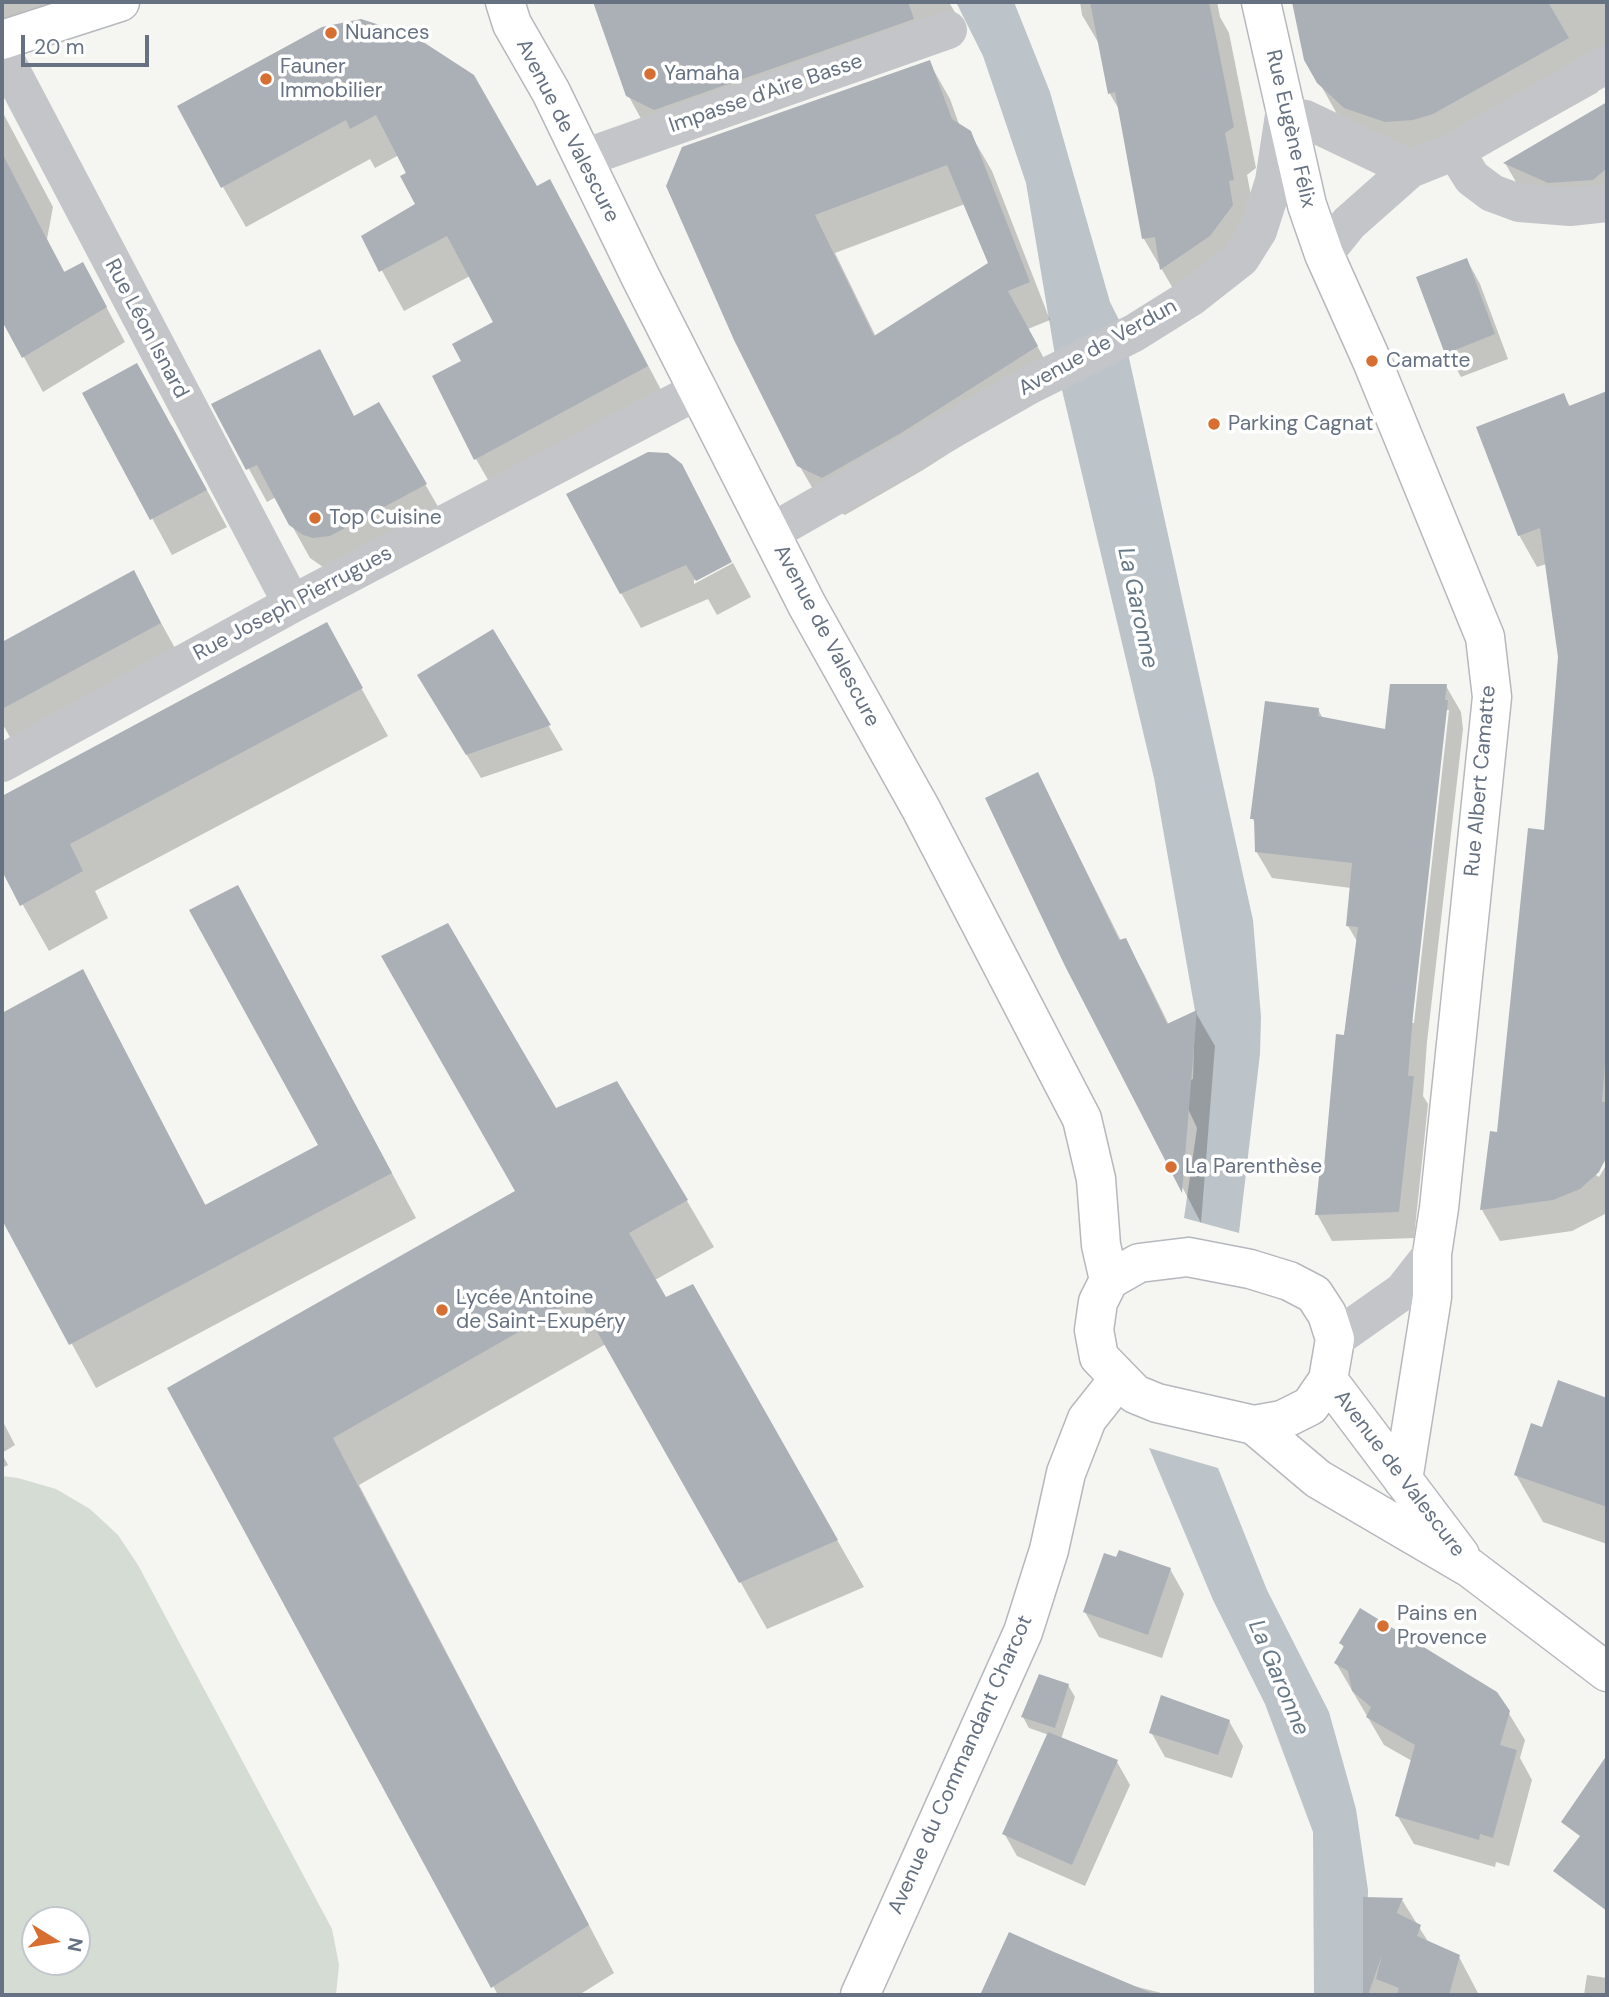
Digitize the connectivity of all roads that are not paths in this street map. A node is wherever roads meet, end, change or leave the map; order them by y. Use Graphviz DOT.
graph roads {
  1 [pos="120,2"];
  2 [pos="1261,2"];
  3 [pos="500,9"];
  4 [pos="948,30"];
  5 [pos="2,40"];
  6 [pos="2,53"];
  7 [pos="1607,64"];
  8 [pos="1284,115"];
  9 [pos="1455,150"];
  10 [pos="584,158"];
  11 [pos="1410,169"];
  12 [pos="1607,203"];
  13 [pos="1324,254"];
  14 [pos="699,390"];
  15 [pos="771,533"];
  16 [pos="292,604"];
  17 [pos="2,763"];
  18 [pos="1432,1254"];
  19 [pos="1109,1280"];
  20 [pos="1335,1339"];
  21 [pos="1118,1380"];
  22 [pos="1328,1380"];
  23 [pos="1254,1425"];
  24 [pos="1403,1480"];
  25 [pos="1469,1568"];
  26 [pos="1607,1672"];
  27 [pos="860,1995"];
  1 -- 5 [label="main road"];
  2 -- 8 [label="main road, Rue Eugène Félix"];
  3 -- 10 [label="main road, Avenue de Valescure"];
  4 -- 10 [label="street, Impasse d'Aire Basse"];
  6 -- 16 [label="street, Rue Léon Isnard"];
  7 -- 9 [label="street"];
  8 -- 11 [label="street"];
  8 -- 13 [label="main road, Rue Eugène Félix"];
  8 -- 15 [label="street, Avenue de Verdun"];
  9 -- 11 [label="street"];
  9 -- 12 [label="street"];
  10 -- 14 [label="main road, Avenue de Valescure"];
  11 -- 13 [label="street"];
  13 -- 18 [label="main road, Rue Albert Camatte"];
  14 -- 15 [label="main road, Avenue de Valescure"];
  14 -- 16 [label="street, Rue Joseph Pierrugues"];
  15 -- 19 [label="main road, Avenue de Valescure"];
  16 -- 17 [label="street, Rue Joseph Pierrugues"];
  18 -- 20 [label="street, Rue Albert Camatte"];
  18 -- 24 [label="main road, Rue Albert Camatte"];
  19 -- 20 [label="main road"];
  19 -- 21 [label="main road"];
  20 -- 22 [label="main road"];
  21 -- 23 [label="main road"];
  21 -- 27 [label="main road, Avenue du Commandant Charcot"];
  22 -- 23 [label="main road"];
  22 -- 24 [label="main road, Avenue de Valescure"];
  23 -- 25 [label="main road, Avenue de Valescure"];
  24 -- 25 [label="main road, Avenue de Valescure"];
  25 -- 26 [label="main road, Avenue de Valescure"];
}
